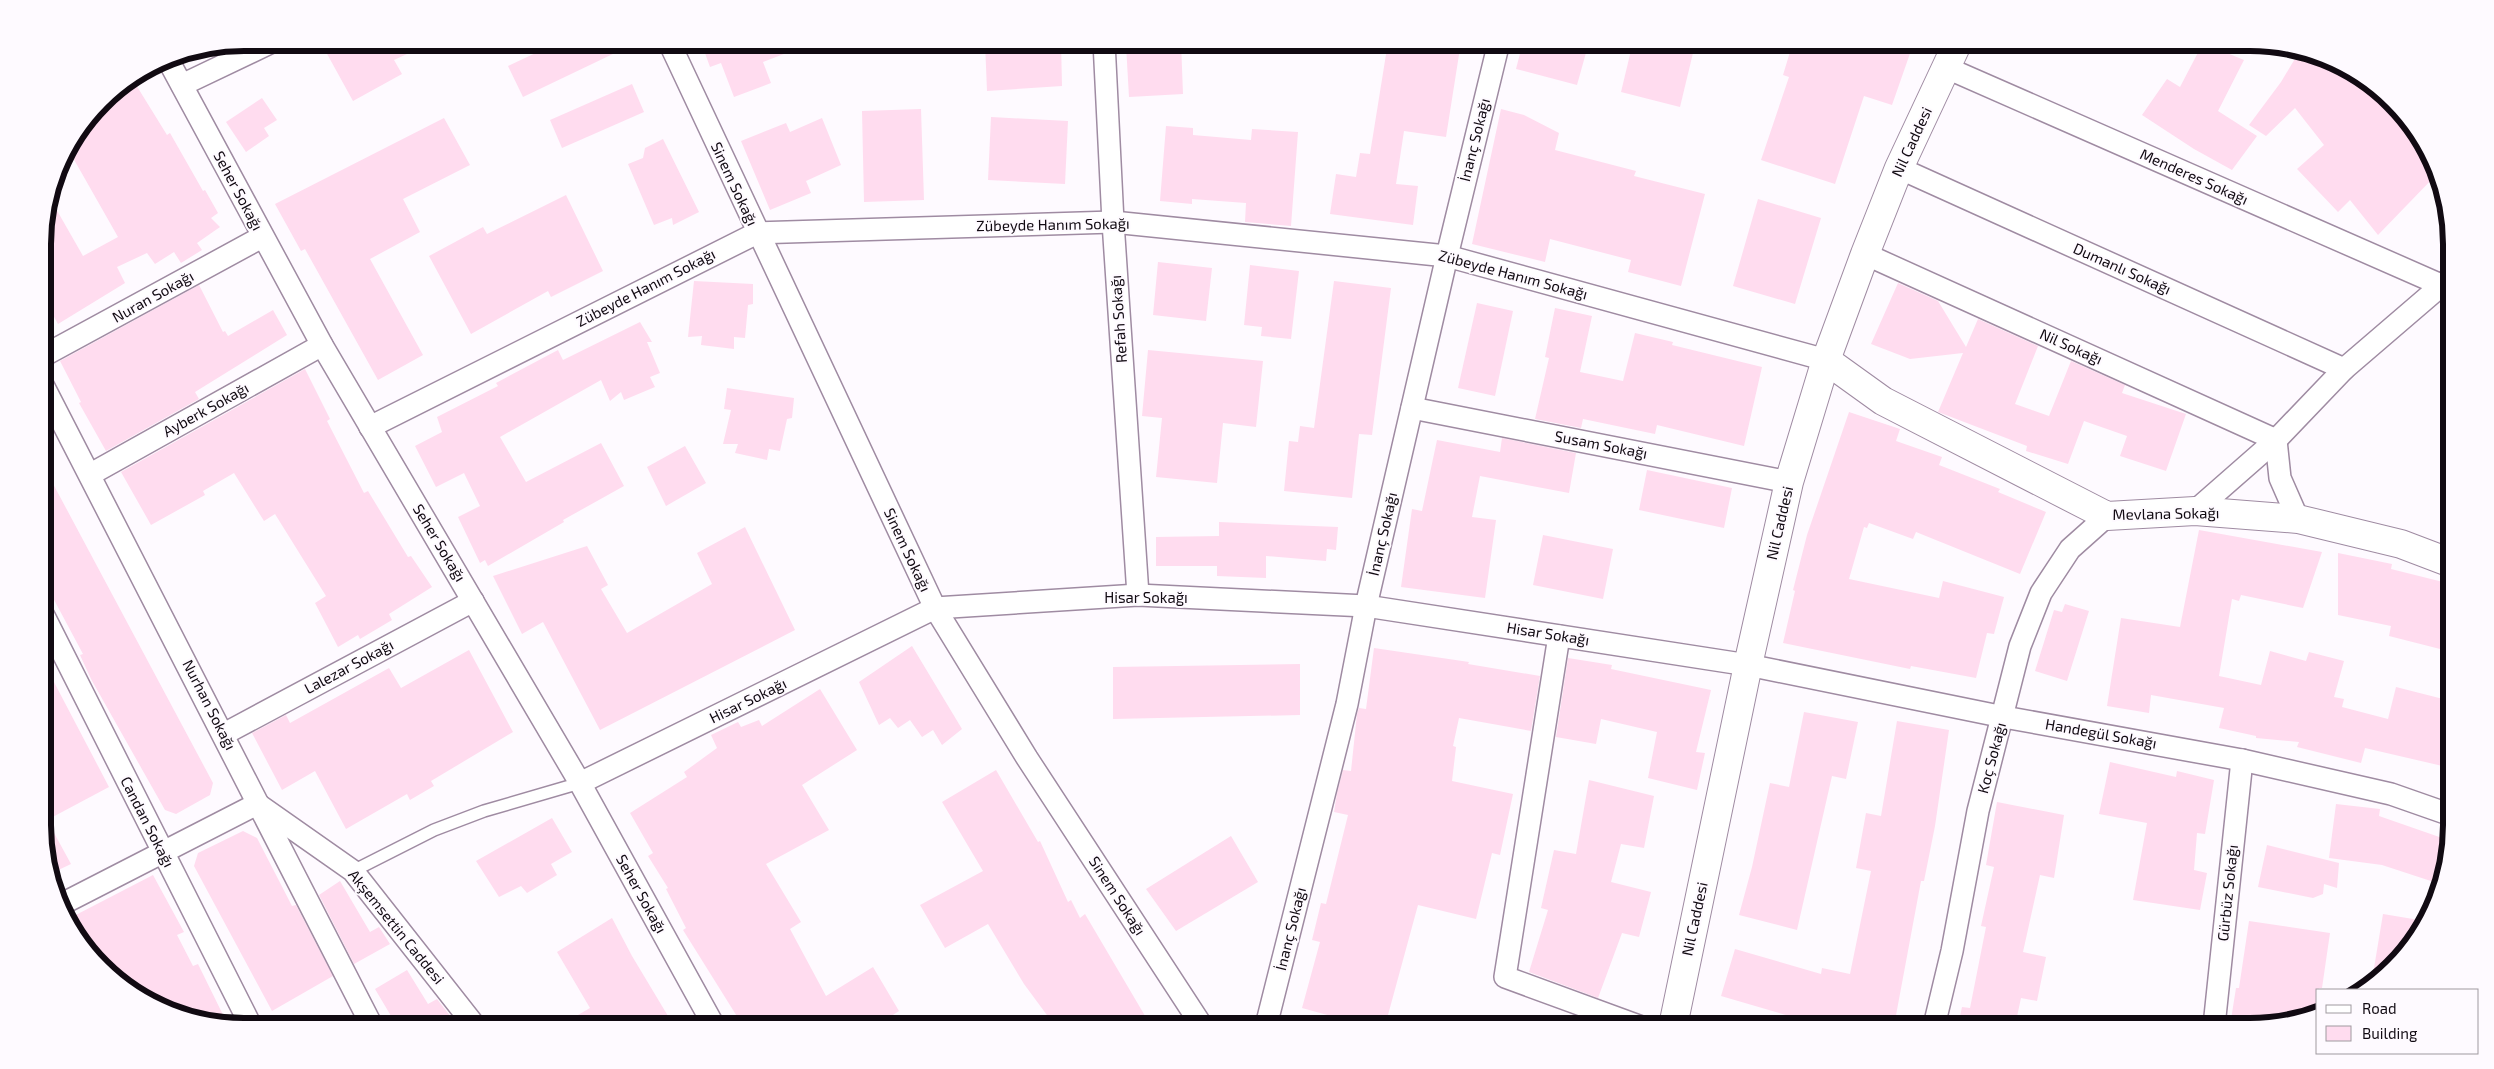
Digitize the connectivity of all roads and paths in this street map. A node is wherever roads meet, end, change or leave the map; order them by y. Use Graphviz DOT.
graph roads {
  1 [pos="253,51"];
  2 [pos="673,51"];
  3 [pos="1104,51"];
  4 [pos="1497,51"];
  5 [pos="1954,51"];
  6 [pos="171,66"];
  7 [pos="1947,68"];
  8 [pos="182,85"];
  9 [pos="1899,168"];
  10 [pos="1113,222"];
  11 [pos="757,232"];
  12 [pos="262,237"];
  13 [pos="1865,254"];
  14 [pos="1447,256"];
  15 [pos="2443,281"];
  16 [pos="2443,285"];
  17 [pos="322,345"];
  18 [pos="51,352"];
  19 [pos="1826,360"];
  20 [pos="2344,369"];
  21 [pos="51,400"];
  22 [pos="1412,408"];
  23 [pos="370,427"];
  24 [pos="2276,440"];
  25 [pos="91,474"];
  26 [pos="1789,482"];
  27 [pos="2195,511"];
  28 [pos="2107,516"];
  29 [pos="2298,519"];
  30 [pos="2443,560"];
  31 [pos="1138,595"];
  32 [pos="473,601"];
  33 [pos="1366,606"];
  34 [pos="935,608"];
  35 [pos="51,630"];
  36 [pos="1559,636"];
  37 [pos="1748,665"];
  38 [pos="2004,717"];
  39 [pos="224,734"];
  40 [pos="2242,760"];
  41 [pos="580,784"];
  42 [pos="257,804"];
  43 [pos="2443,812"];
  44 [pos="162,852"];
  45 [pos="354,871"];
  46 [pos="67,901"];
  47 [pos="247,1018"];
  48 [pos="368,1018"];
  49 [pos="469,1018"];
  50 [pos="710,1018"];
  51 [pos="1197,1018"];
  52 [pos="1268,1018"];
  53 [pos="1617,1018"];
  54 [pos="1675,1018"];
  55 [pos="1936,1018"];
  56 [pos="2215,1018"];
  1 -- 8 [label="street"];
  2 -- 11 [label="street, Sinem Sokağı"];
  3 -- 10 [label="street, Refah Sokağı"];
  4 -- 14 [label="street, İnanç Sokağı"];
  5 -- 7 [label="street, Nil Caddesi"];
  6 -- 8 [label="street, Seher Sokağı"];
  7 -- 9 [label="street, Nil Caddesi"];
  7 -- 15 [label="street, Menderes Sokağı"];
  8 -- 12 [label="street, Seher Sokağı"];
  9 -- 13 [label="street, Nil Caddesi"];
  9 -- 20 [label="street, Dumanlı Sokağı"];
  10 -- 11 [label="street, Zübeyde Hanım Sokağı"];
  10 -- 14 [label="street, Zübeyde Hanım Sokağı"];
  10 -- 31 [label="street, Refah Sokağı"];
  11 -- 23 [label="street, Zübeyde Hanım Sokağı"];
  11 -- 34 [label="street, Sinem Sokağı"];
  12 -- 17 [label="street, Seher Sokağı"];
  12 -- 18 [label="street, Nuran Sokağı"];
  13 -- 19 [label="street, Nil Caddesi"];
  13 -- 24 [label="street, Nil Sokağı"];
  14 -- 19 [label="street, Zübeyde Hanım Sokağı"];
  14 -- 22 [label="street, İnanç Sokağı"];
  16 -- 20 [label="street"];
  17 -- 23 [label="street, Seher Sokağı"];
  17 -- 25 [label="street, Ayberk Sokağı"];
  19 -- 26 [label="street, Nil Caddesi"];
  19 -- 28 [label="street, Mevlana Sokağı"];
  20 -- 24 [label="street"];
  21 -- 25 [label="street, Nurhan Sokağı"];
  22 -- 26 [label="street, Susam Sokağı"];
  22 -- 33 [label="street, İnanç Sokağı"];
  23 -- 32 [label="street, Seher Sokağı"];
  24 -- 27 [label="street"];
  24 -- 29 [label="street"];
  25 -- 39 [label="street, Nurhan Sokağı"];
  26 -- 37 [label="street, Nil Caddesi"];
  27 -- 28 [label="street, Mevlana Sokağı"];
  27 -- 29 [label="street, Mevlana Sokağı"];
  28 -- 38 [label="street, Koç Sokağı"];
  29 -- 30 [label="street, Mevlana Sokağı"];
  31 -- 33 [label="street, Hisar Sokağı"];
  31 -- 34 [label="street, Hisar Sokağı"];
  32 -- 39 [label="street, Lalezar Sokağı"];
  32 -- 41 [label="street, Seher Sokağı"];
  33 -- 36 [label="street, Hisar Sokağı"];
  33 -- 52 [label="street, İnanç Sokağı"];
  34 -- 41 [label="street, Hisar Sokağı"];
  34 -- 51 [label="street, Sinem Sokağı"];
  35 -- 44 [label="street, Candan Sokağı"];
  36 -- 37 [label="street, Hisar Sokağı"];
  36 -- 53 [label="street"];
  37 -- 38 [label="street, Handegül Sokağı"];
  37 -- 54 [label="street, Nil Caddesi"];
  38 -- 40 [label="street, Handegül Sokağı"];
  38 -- 55 [label="street, Koç Sokağı"];
  39 -- 42 [label="street, Nurhan Sokağı"];
  40 -- 43 [label="street, Handegül Sokağı"];
  40 -- 56 [label="street, Gürbüz Sokağı"];
  41 -- 45 [label="lane"];
  41 -- 50 [label="street, Seher Sokağı"];
  42 -- 44 [label="street"];
  42 -- 45 [label="street, Akşemsettin Caddesi"];
  42 -- 48 [label="street, Nurhan Sokağı"];
  44 -- 46 [label="street"];
  44 -- 47 [label="street, Candan Sokağı"];
  45 -- 49 [label="street, Akşemsettin Caddesi"];
}
